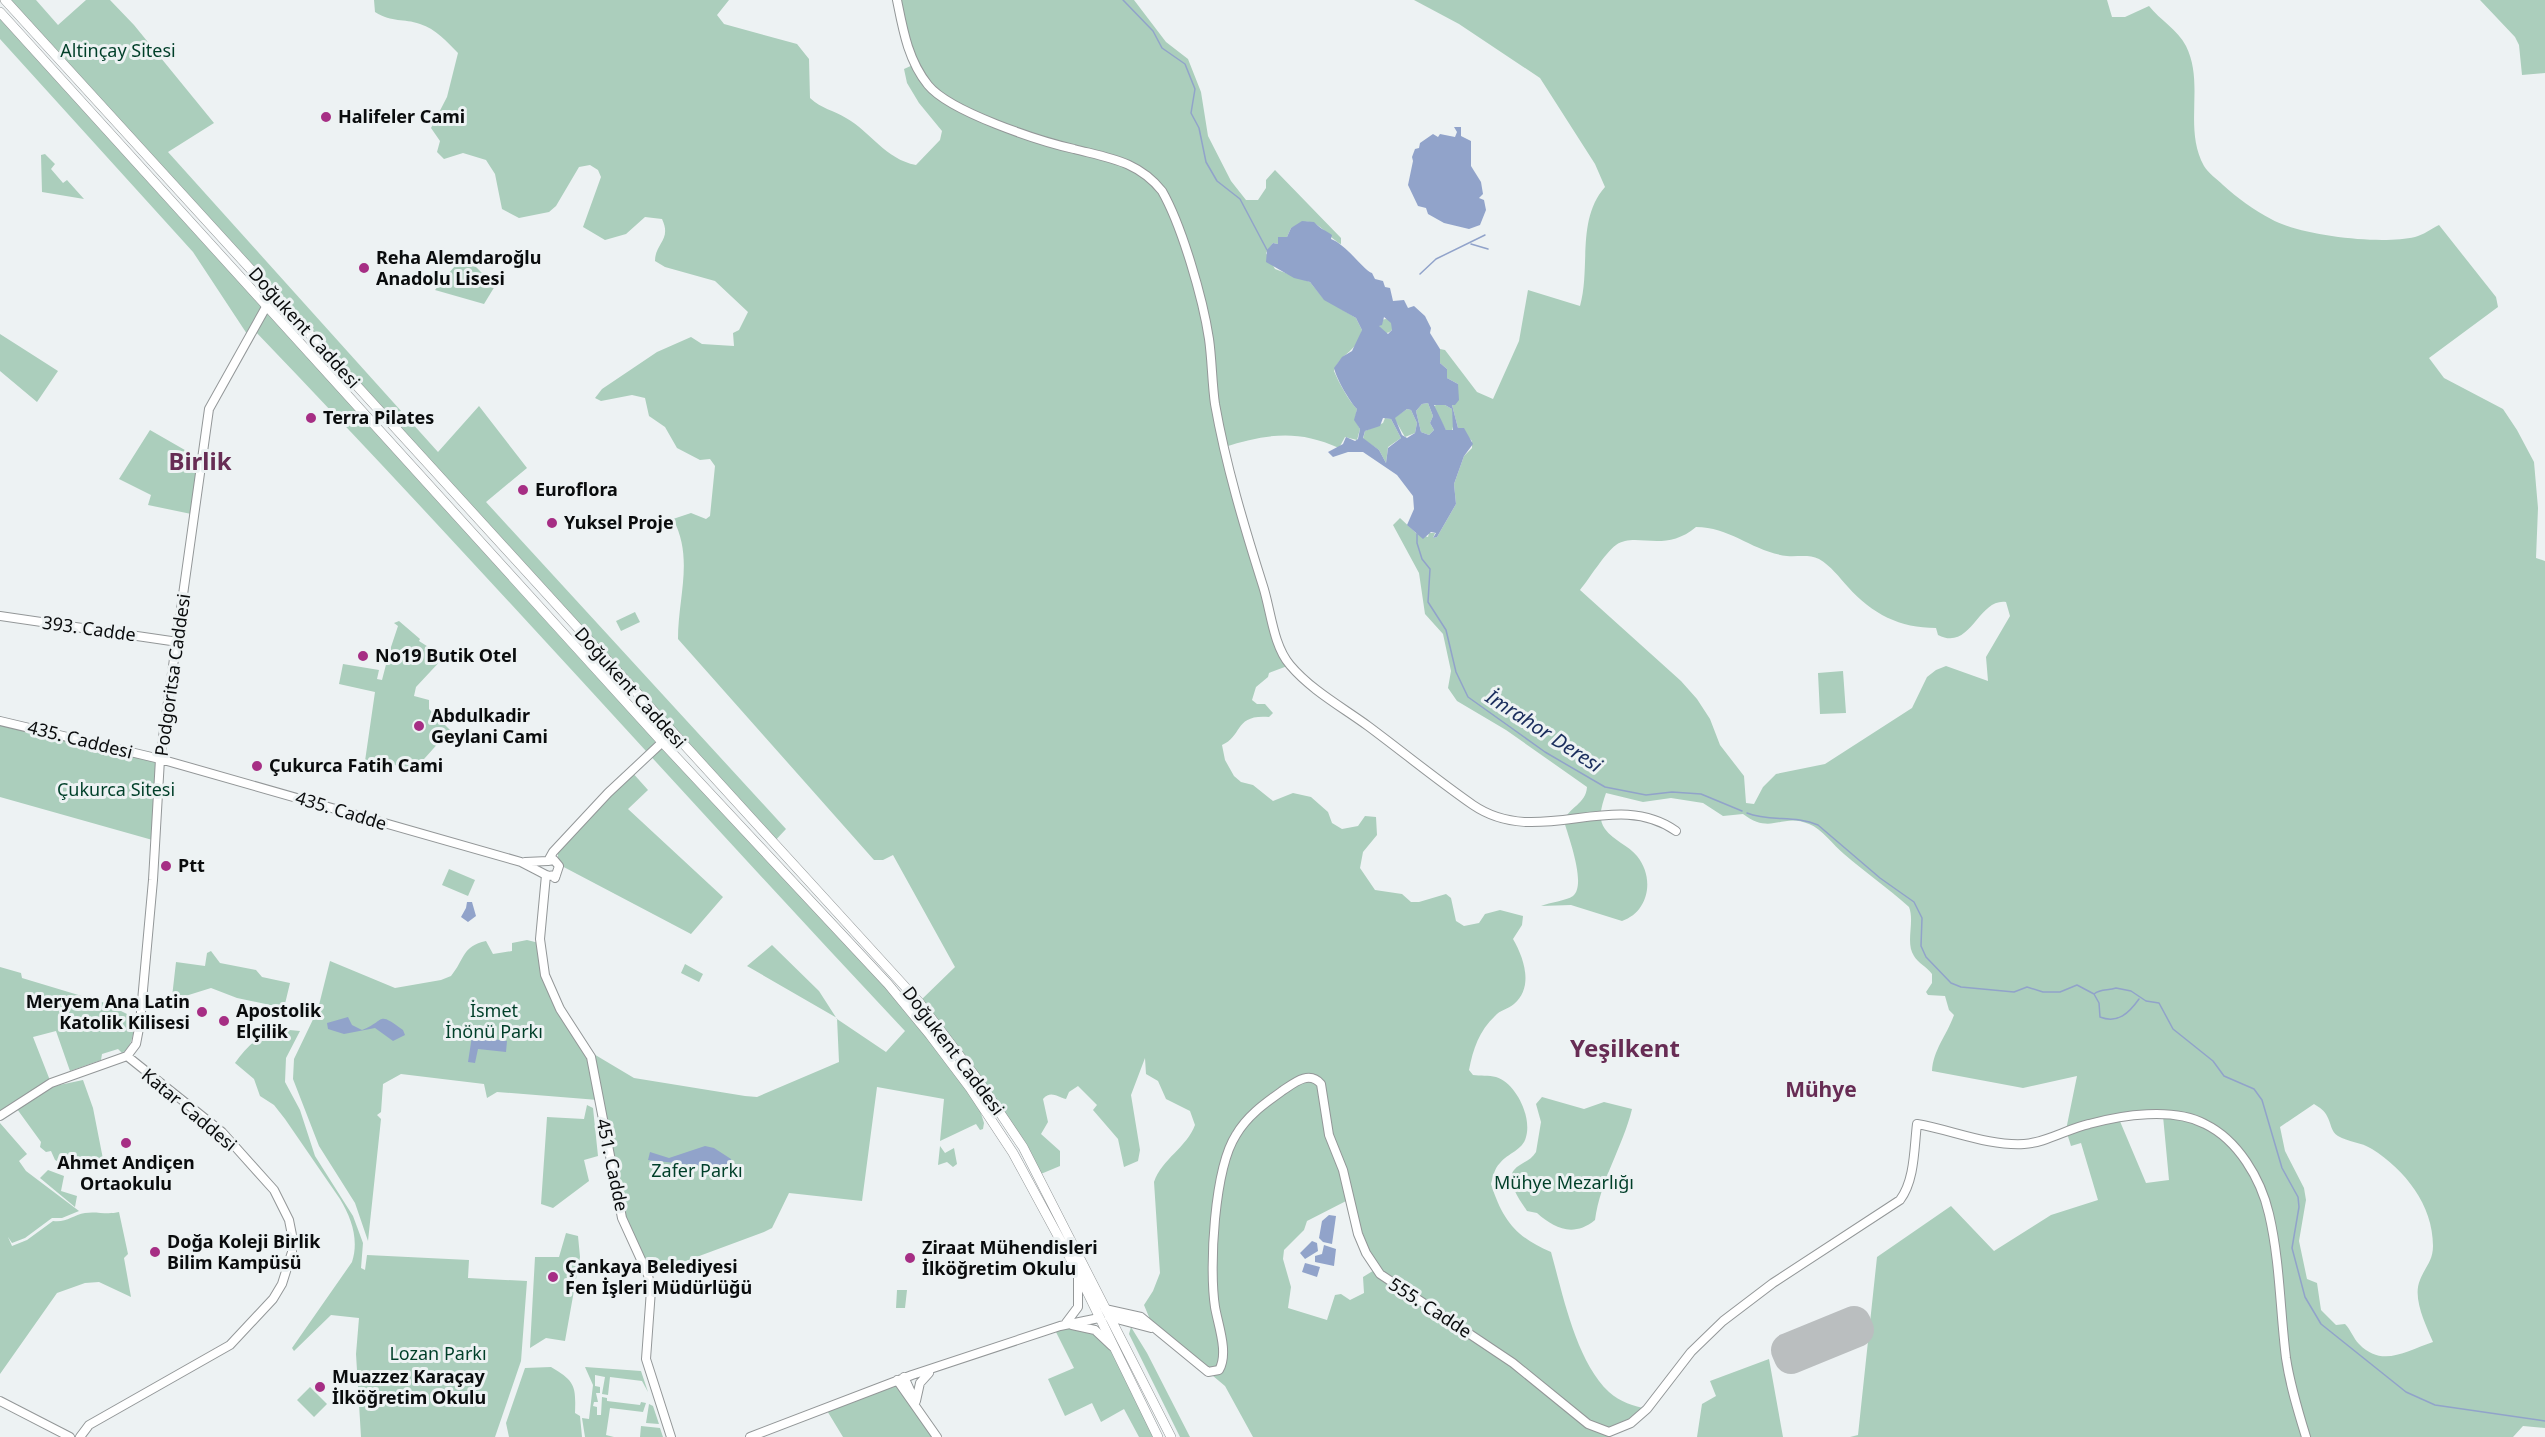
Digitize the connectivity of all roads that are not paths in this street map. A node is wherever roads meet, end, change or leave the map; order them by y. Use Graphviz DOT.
graph roads {
  1 [pos="5,0"];
  2 [pos="897,0"];
  3 [pos="0,12"];
  4 [pos="0,19"];
  5 [pos="15,28"];
  6 [pos="272,292"];
  7 [pos="266,307"];
  8 [pos="0,616"];
  9 [pos="178,642"];
  10 [pos="0,721"];
  11 [pos="671,734"];
  12 [pos="662,742"];
  13 [pos="160,759"];
  14 [pos="1677,831"];
  15 [pos="563,843"];
  16 [pos="547,861"];
  17 [pos="521,862"];
  18 [pos="558,863"];
  19 [pos="546,875"];
  20 [pos="556,875"];
  21 [pos="546,897"];
  22 [pos="127,1056"];
  23 [pos="0,1116"];
  24 [pos="1077,1271"];
  25 [pos="1102,1314"];
  26 [pos="1129,1321"];
  27 [pos="1063,1325"];
  28 [pos="1157,1330"];
  29 [pos="1119,1337"];
  30 [pos="1114,1349"];
  31 [pos="942,1366"];
  32 [pos="929,1373"];
  33 [pos="902,1381"];
  34 [pos="0,1401"];
  35 [pos="916,1404"];
  36 [pos="923,1417"];
  37 [pos="70,1437"];
  38 [pos="80,1437"];
  39 [pos="671,1437"];
  40 [pos="750,1437"];
  41 [pos="937,1437"];
  42 [pos="1158,1437"];
  43 [pos="1171,1437"];
  44 [pos="2306,1437"];
  1 -- 6 [label="main road, Doğukent Caddesi"];
  2 -- 14 [label="street"];
  3 -- 5 [label="main road, Doğukent Caddesi"];
  4 -- 5 [label="street"];
  5 -- 7 [label="main road, Doğukent Caddesi"];
  6 -- 7 [label="main road"];
  6 -- 11 [label="main road, Doğukent Caddesi"];
  7 -- 9 [label="street, Podgoritsa Caddesi"];
  7 -- 12 [label="main road, Doğukent Caddesi"];
  8 -- 9 [label="street, 393. Cadde"];
  9 -- 13 [label="street, Podgoritsa Caddesi"];
  10 -- 13 [label="street, 435. Caddesi"];
  11 -- 12 [label="street"];
  11 -- 25 [label="main road, Doğukent Caddesi"];
  12 -- 15 [label="street"];
  12 -- 24 [label="main road, Doğukent Caddesi"];
  13 -- 17 [label="street, 435. Cadde"];
  13 -- 22 [label="street, Podgoritsa Caddesi"];
  15 -- 16 [label="street"];
  15 -- 18 [label="street"];
  16 -- 17 [label="street"];
  16 -- 18 [label="street"];
  16 -- 19 [label="street"];
  17 -- 19 [label="street"];
  18 -- 20 [label="street"];
  19 -- 20 [label="street"];
  19 -- 21 [label="street"];
  20 -- 21 [label="street"];
  21 -- 39 [label="street, 451. Cadde"];
  22 -- 23 [label="street, Katar Caddesi"];
  22 -- 38 [label="street, Katar Caddesi"];
  24 -- 25 [label="main road, Doğukent Caddesi"];
  24 -- 27 [label="street"];
  25 -- 26 [label="street"];
  25 -- 27 [label="street"];
  25 -- 28 [label="street, 555. Cadde"];
  25 -- 29 [label="main road, Doğukent Caddesi"];
  25 -- 30 [label="main road, Doğukent Caddesi"];
  26 -- 28 [label="street"];
  26 -- 29 [label="street"];
  27 -- 30 [label="street"];
  27 -- 31 [label="street"];
  28 -- 44 [label="street, 555. Cadde"];
  29 -- 43 [label="main road, Doğukent Caddesi"];
  30 -- 42 [label="main road, Doğukent Caddesi"];
  31 -- 32 [label="street"];
  31 -- 33 [label="street"];
  32 -- 33 [label="street"];
  32 -- 35 [label="street"];
  33 -- 35 [label="street"];
  33 -- 36 [label="street"];
  33 -- 40 [label="street"];
  34 -- 37 [label="street"];
  35 -- 36 [label="street"];
  36 -- 41 [label="street"];
}
